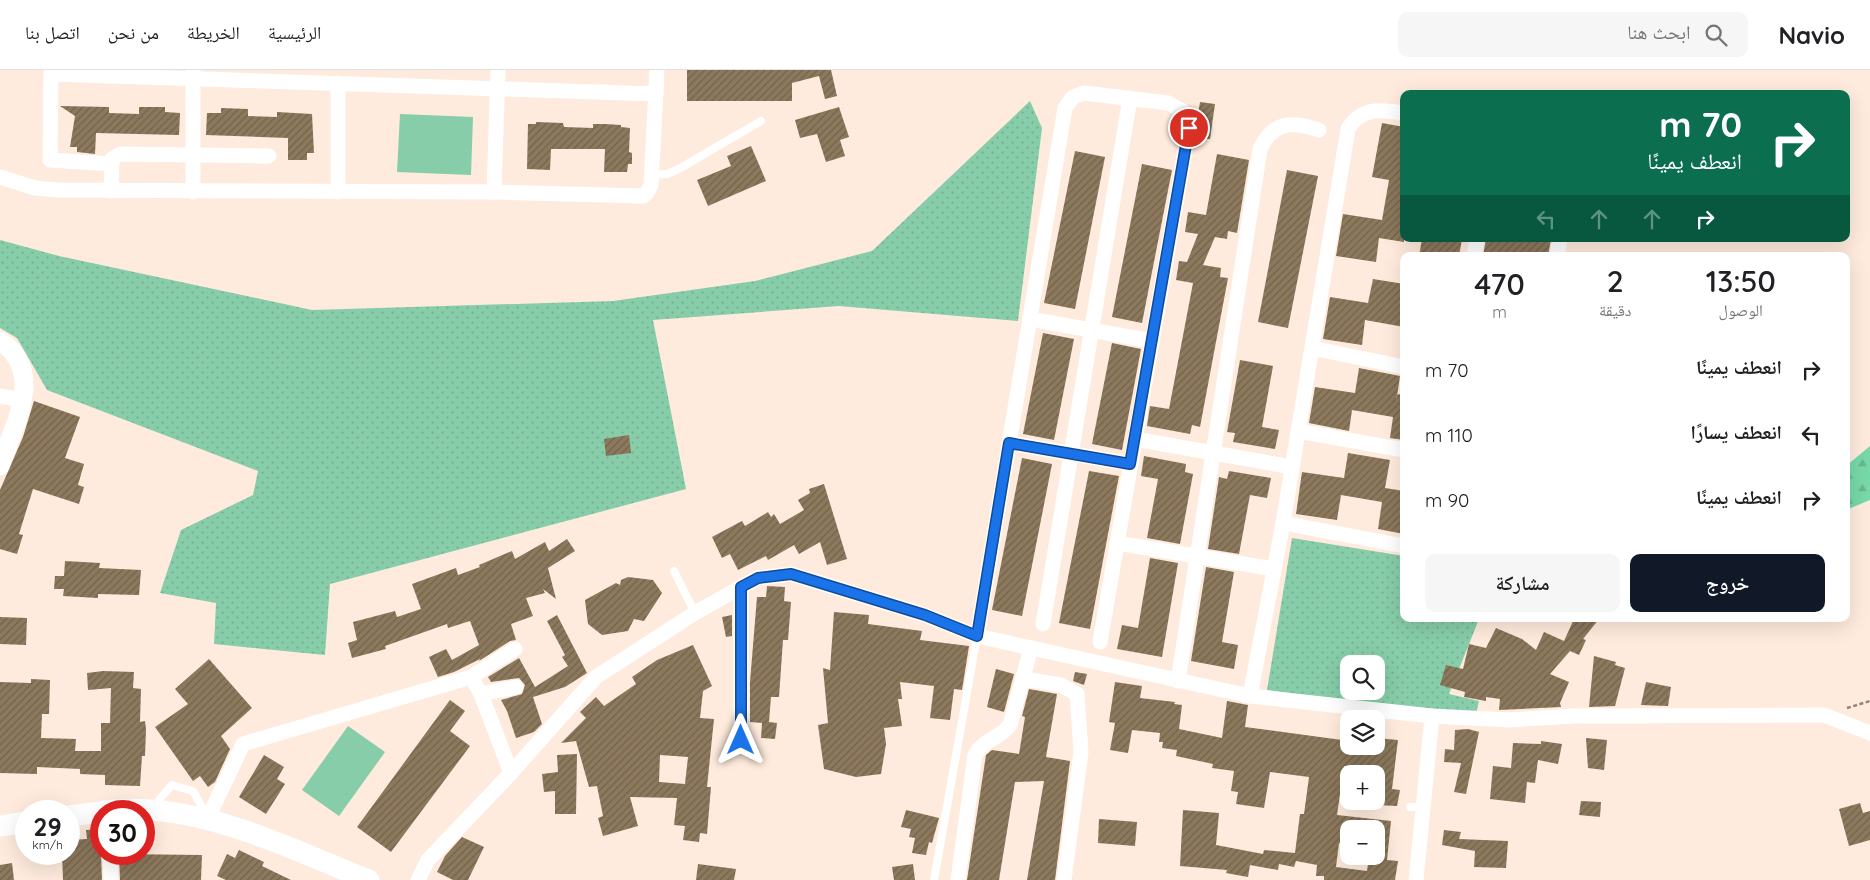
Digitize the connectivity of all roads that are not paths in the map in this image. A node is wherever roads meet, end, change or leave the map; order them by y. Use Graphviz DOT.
graph roads {
  1 [pos="498,70"];
  2 [pos="657,70"];
  3 [pos="51,72"];
  4 [pos="193,74"];
  5 [pos="338,83"];
  6 [pos="497,88"];
  7 [pos="656,94"];
  8 [pos="1130,98"];
  9 [pos="1400,113"];
  10 [pos="761,121"];
  11 [pos="1319,130"];
  12 [pos="193,154"];
  13 [pos="269,156"];
  14 [pos="112,164"];
  15 [pos="652,175"];
  16 [pos="0,177"];
  17 [pos="111,191"];
  18 [pos="193,192"];
  19 [pos="338,192"];
  20 [pos="494,192"];
  21 [pos="1030,319"];
  22 [pos="1091,330"];
  23 [pos="0,341"];
  24 [pos="1152,341"];
  25 [pos="1312,348"];
  26 [pos="1400,366"];
  27 [pos="0,396"];
  28 [pos="22,400"];
  29 [pos="1298,431"];
  30 [pos="1135,439"];
  31 [pos="1009,443"];
  32 [pos="1400,449"];
  33 [pos="1213,452"];
  34 [pos="1071,454"];
  35 [pos="1130,464"];
  36 [pos="0,466"];
  37 [pos="1292,466"];
  38 [pos="1283,523"];
  39 [pos="1117,543"];
  40 [pos="1400,545"];
  41 [pos="1197,556"];
  42 [pos="1274,569"];
  43 [pos="674,571"];
  44 [pos="741,587"];
  45 [pos="695,613"];
  46 [pos="1043,624"];
  47 [pos="977,636"];
  48 [pos="1100,642"];
  49 [pos="1031,648"];
  50 [pos="515,649"];
  51 [pos="470,677"];
  52 [pos="1024,679"];
  53 [pos="1178,681"];
  54 [pos="516,687"];
  55 [pos="481,694"];
  56 [pos="1250,696"];
  57 [pos="1432,716"];
  58 [pos="1870,733"];
  59 [pos="741,740"];
  60 [pos="511,773"];
  61 [pos="155,805"];
  62 [pos="155,812"];
  63 [pos="208,818"];
  64 [pos="15,824"];
  65 [pos="0,826"];
  66 [pos="110,865"];
  67 [pos="111,880"];
  68 [pos="369,880"];
  69 [pos="418,880"];
  70 [pos="934,880"];
  71 [pos="958,880"];
  72 [pos="1064,880"];
  73 [pos="1416,880"];
  1 -- 6 [label="street"];
  2 -- 7 [label="street"];
  3 -- 4 [label="street"];
  3 -- 14 [label="street"];
  4 -- 5 [label="street"];
  4 -- 12 [label="street"];
  5 -- 6 [label="street"];
  5 -- 19 [label="street"];
  6 -- 7 [label="street"];
  6 -- 20 [label="street"];
  7 -- 15 [label="street"];
  8 -- 21 [label="street"];
  8 -- 22 [label="street"];
  8 -- 24 [label="street"];
  9 -- 25 [label="street"];
  10 -- 15 [label="lane"];
  11 -- 33 [label="street"];
  12 -- 13 [label="street"];
  12 -- 14 [label="street"];
  12 -- 18 [label="street"];
  14 -- 17 [label="street"];
  15 -- 20 [label="street"];
  16 -- 17 [label="street"];
  17 -- 18 [label="street"];
  18 -- 19 [label="street"];
  19 -- 20 [label="street"];
  21 -- 22 [label="street"];
  21 -- 31 [label="street"];
  22 -- 24 [label="street"];
  22 -- 34 [label="street"];
  23 -- 28 [label="street"];
  24 -- 30 [label="street"];
  25 -- 26 [label="street"];
  25 -- 29 [label="street"];
  27 -- 28 [label="street"];
  28 -- 36 [label="street"];
  29 -- 32 [label="street"];
  29 -- 37 [label="street"];
  30 -- 33 [label="street"];
  30 -- 35 [label="street"];
  31 -- 34 [label="street"];
  31 -- 47 [label="street"];
  33 -- 37 [label="street"];
  33 -- 41 [label="street"];
  34 -- 35 [label="street"];
  34 -- 46 [label="street"];
  35 -- 39 [label="street"];
  37 -- 38 [label="street"];
  38 -- 40 [label="street"];
  38 -- 42 [label="street"];
  39 -- 41 [label="street"];
  39 -- 48 [label="street"];
  41 -- 42 [label="street"];
  41 -- 53 [label="street"];
  42 -- 56 [label="street"];
  43 -- 45 [label="lane"];
  44 -- 45 [label="street"];
  44 -- 47 [label="street"];
  44 -- 59 [label="street"];
  45 -- 60 [label="street"];
  47 -- 49 [label="street"];
  47 -- 70 [label="lane"];
  49 -- 52 [label="street"];
  49 -- 53 [label="street"];
  50 -- 51 [label="street"];
  51 -- 55 [label="street"];
  51 -- 63 [label="street"];
  52 -- 71 [label="street"];
  52 -- 72 [label="street"];
  53 -- 56 [label="street"];
  54 -- 55 [label="street"];
  55 -- 60 [label="street"];
  56 -- 57 [label="street"];
  57 -- 58 [label="street"];
  57 -- 73 [label="street"];
  60 -- 69 [label="street"];
  61 -- 63 [label="lane"];
  62 -- 63 [label="main road"];
  63 -- 68 [label="main road"];
  64 -- 65 [label="main road"];
  66 -- 67 [label="street"];
}
